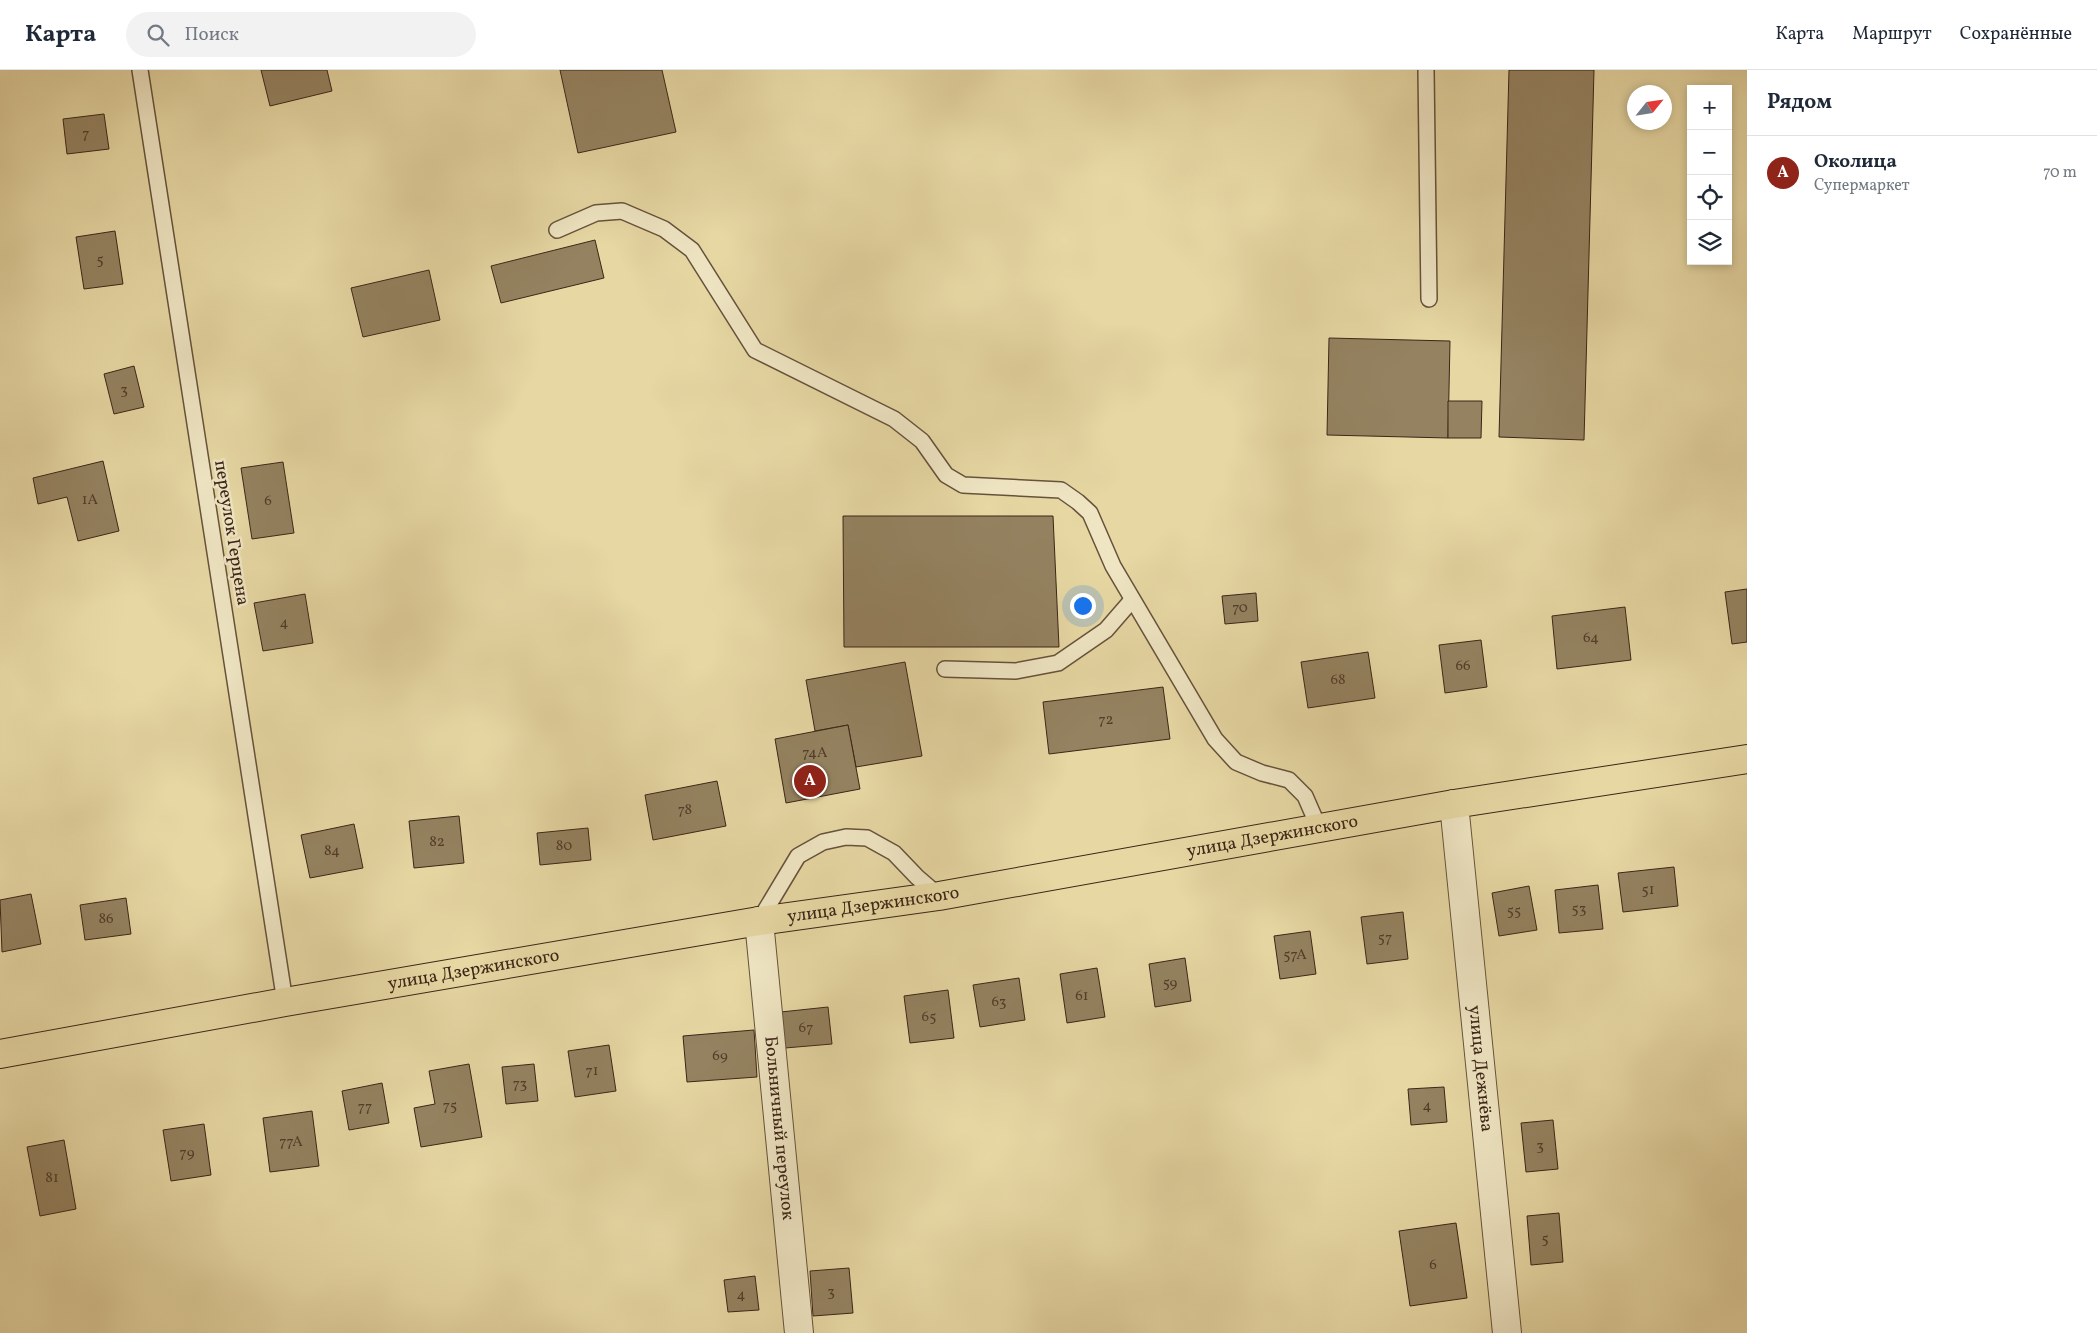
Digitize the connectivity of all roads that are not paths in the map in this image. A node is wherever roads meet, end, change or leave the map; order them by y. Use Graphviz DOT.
graph roads {
  1 [pos="140,70"];
  2 [pos="1426,70"];
  3 [pos="557,230"];
  4 [pos="1429,299"];
  5 [pos="1132,600"];
  6 [pos="945,669"];
  7 [pos="1747,759"];
  8 [pos="1454,804"];
  9 [pos="1319,828"];
  10 [pos="939,896"];
  11 [pos="758,921"];
  12 [pos="285,1002"];
  13 [pos="0,1054"];
  14 [pos="799,1333"];
  15 [pos="1507,1333"];
  1 -- 12 [label="lane, переулок Герцена"];
  2 -- 4 [label="lane"];
  3 -- 5 [label="lane"];
  5 -- 6 [label="lane"];
  5 -- 9 [label="lane"];
  7 -- 8 [label="main road, улица Дзержинского"];
  8 -- 9 [label="main road, улица Дзержинского"];
  8 -- 15 [label="street, улица Дежнёва"];
  9 -- 10 [label="main road, улица Дзержинского"];
  10 -- 11 [label="main road, улица Дзержинского"];
  10 -- 11 [label="lane"];
  11 -- 12 [label="main road, улица Дзержинского"];
  11 -- 14 [label="street, Больничный переулок"];
  12 -- 13 [label="main road, улица Дзержинского"];
}
